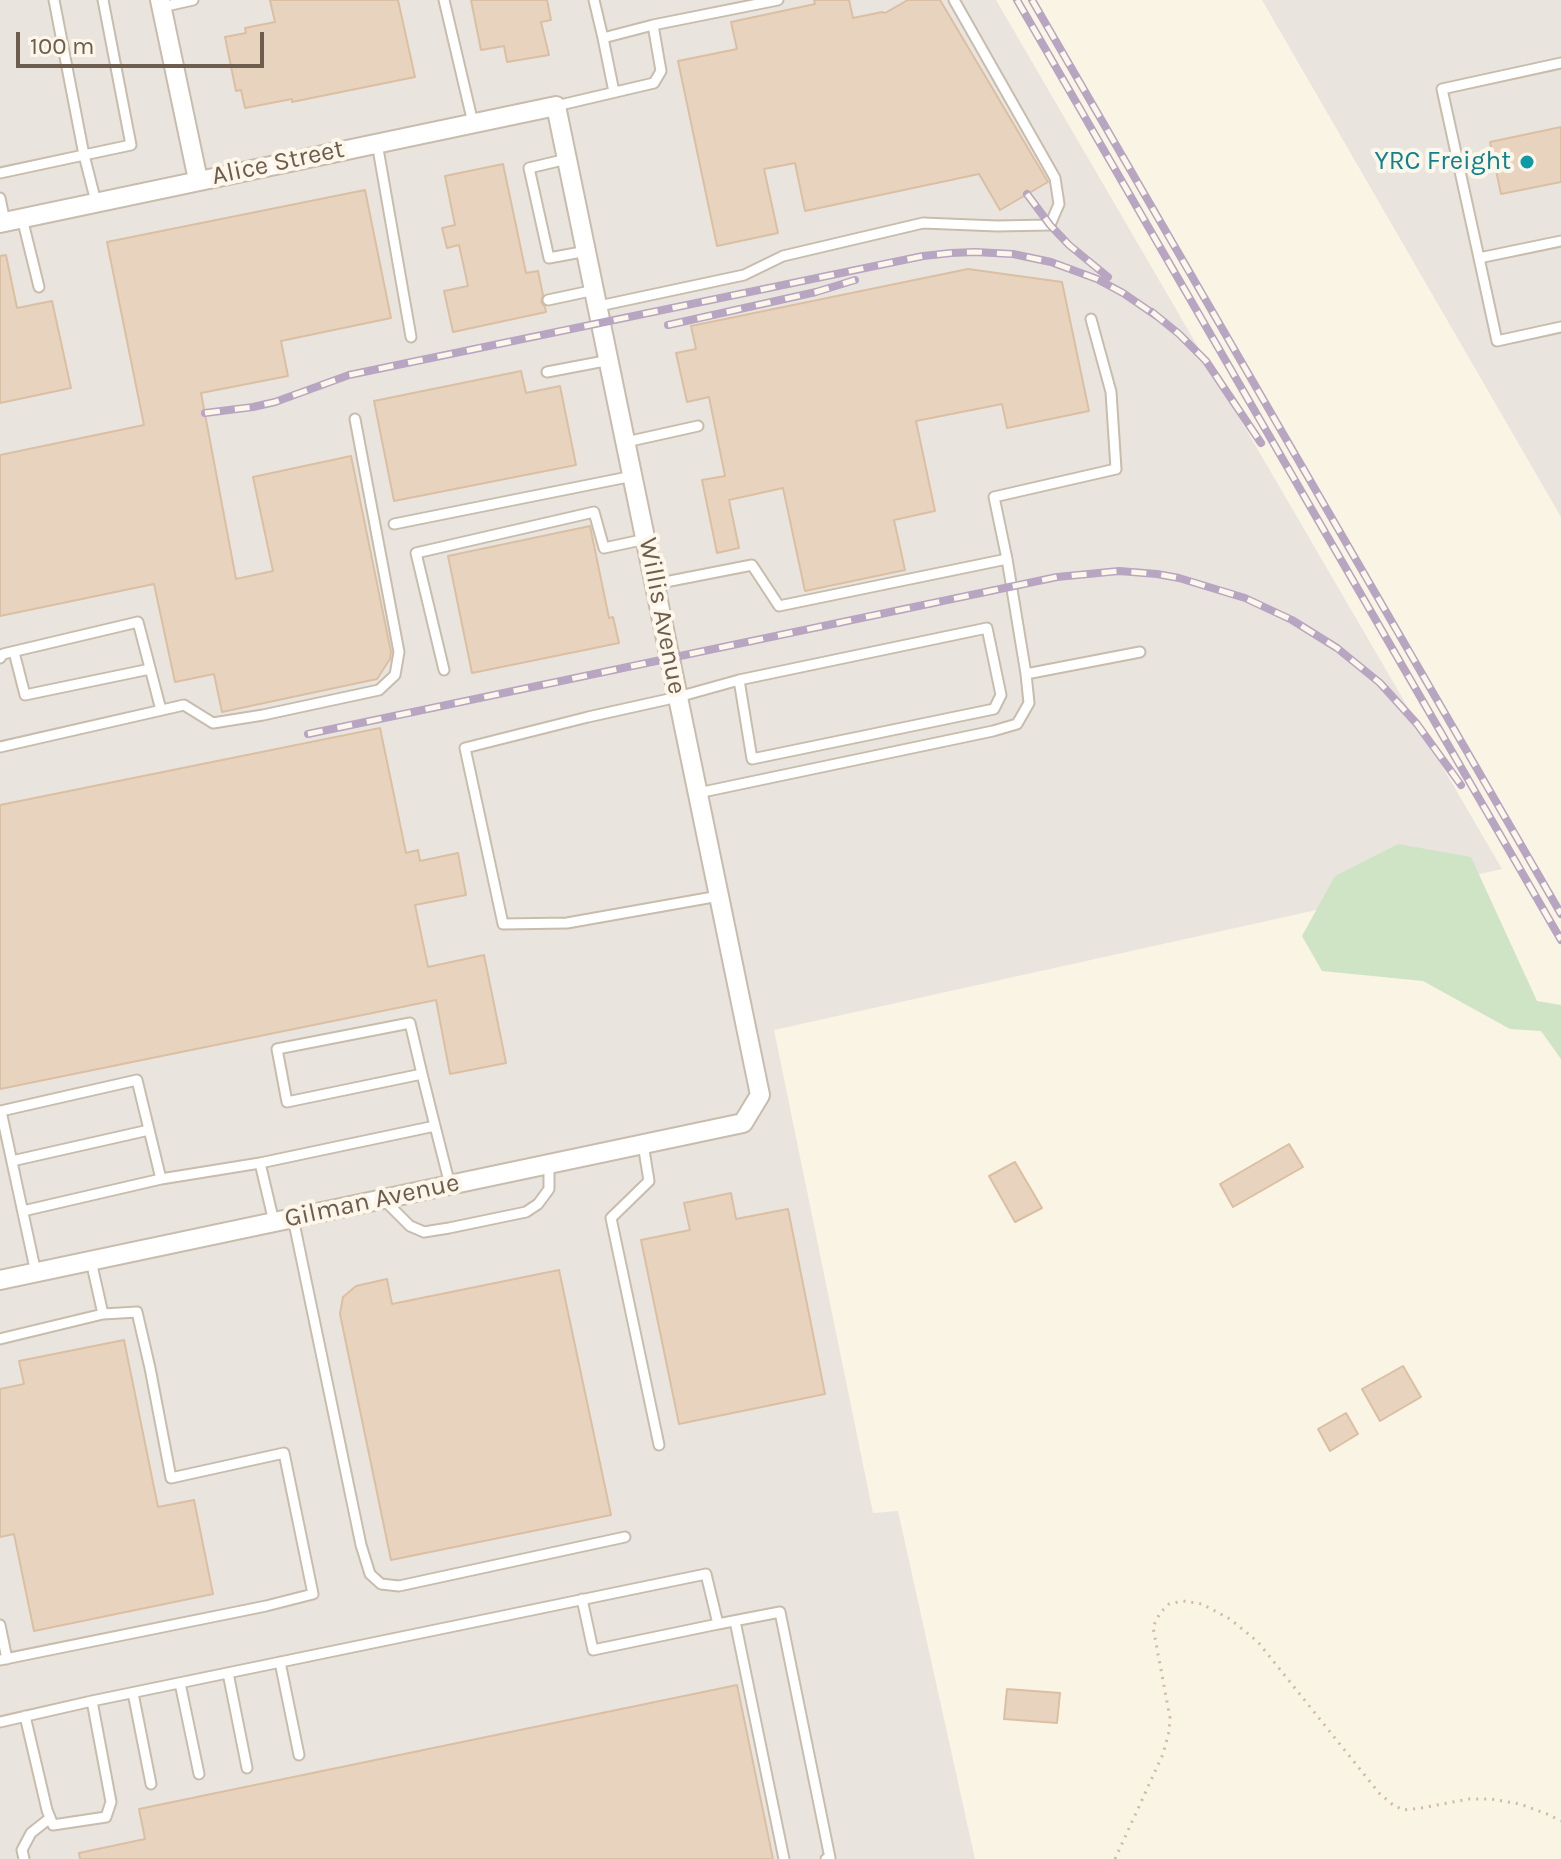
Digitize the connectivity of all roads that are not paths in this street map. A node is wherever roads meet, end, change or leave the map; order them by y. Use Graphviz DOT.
graph roads {
  1 [pos="54,0"];
  2 [pos="103,0"];
  3 [pos="193,0"];
  4 [pos="444,0"];
  5 [pos="594,0"];
  6 [pos="778,0"];
  7 [pos="954,0"];
  8 [pos="161,4"];
  9 [pos="653,25"];
  10 [pos="603,38"];
  11 [pos="1561,63"];
  12 [pos="614,92"];
  13 [pos="556,106"];
  14 [pos="473,123"];
  15 [pos="377,143"];
  16 [pos="84,155"];
  17 [pos="567,159"];
  18 [pos="0,173"];
  19 [pos="198,180"];
  20 [pos="0,198"];
  21 [pos="96,202"];
  22 [pos="9,221"];
  23 [pos="1561,241"];
  24 [pos="587,251"];
  25 [pos="1479,258"];
  26 [pos="39,287"];
  27 [pos="597,298"];
  28 [pos="548,300"];
  29 [pos="1091,319"];
  30 [pos="1561,327"];
  31 [pos="411,337"];
  32 [pos="610,360"];
  33 [pos="547,372"];
  34 [pos="355,419"];
  35 [pos="698,426"];
  36 [pos="626,442"];
  37 [pos="633,476"];
  38 [pos="394,524"];
  39 [pos="646,539"];
  40 [pos="1007,559"];
  41 [pos="655,584"];
  42 [pos="14,652"];
  43 [pos="1140,652"];
  44 [pos="0,658"];
  45 [pos="150,669"];
  46 [pos="444,670"];
  47 [pos="1026,674"];
  48 [pos="739,680"];
  49 [pos="678,697"];
  50 [pos="161,710"];
  51 [pos="0,747"];
  52 [pos="698,793"];
  53 [pos="719,896"];
  54 [pos="422,1074"];
  55 [pos="743,1123"];
  56 [pos="435,1126"];
  57 [pos="149,1130"];
  58 [pos="643,1144"];
  59 [pos="12,1161"];
  60 [pos="260,1163"];
  61 [pos="549,1164"];
  62 [pos="161,1179"];
  63 [pos="450,1185"];
  64 [pos="383,1199"];
  65 [pos="23,1211"];
  66 [pos="293,1218"];
  67 [pos="274,1222"];
  68 [pos="91,1261"];
  69 [pos="36,1273"];
  70 [pos="0,1280"];
  71 [pos="103,1314"];
  72 [pos="0,1339"];
  73 [pos="659,1445"];
  74 [pos="625,1537"];
  75 [pos="582,1599"];
  76 [pos="735,1621"];
  77 [pos="718,1624"];
  78 [pos="0,1625"];
  79 [pos="3,1660"];
  80 [pos="280,1662"];
  81 [pos="228,1673"];
  82 [pos="180,1683"];
  83 [pos="133,1693"];
  84 [pos="92,1701"];
  85 [pos="25,1716"];
  86 [pos="0,1722"];
  87 [pos="299,1755"];
  88 [pos="247,1768"];
  89 [pos="199,1774"];
  90 [pos="151,1784"];
  91 [pos="50,1818"];
  92 [pos="24,1859"];
  93 [pos="784,1859"];
  94 [pos="826,1859"];
  1 -- 16 [label="lane"];
  2 -- 16 [label="lane"];
  3 -- 8 [label="lane"];
  4 -- 14 [label="lane"];
  5 -- 10 [label="lane"];
  6 -- 9 [label="lane"];
  7 -- 27 [label="lane"];
  8 -- 19 [label="street"];
  9 -- 10 [label="lane"];
  9 -- 12 [label="lane"];
  10 -- 12 [label="lane"];
  11 -- 25 [label="lane"];
  12 -- 13 [label="lane"];
  13 -- 14 [label="street, Alice Street"];
  13 -- 17 [label="street, Willis Avenue"];
  14 -- 15 [label="street, Alice Street"];
  15 -- 19 [label="street, Alice Street"];
  15 -- 31 [label="lane"];
  16 -- 18 [label="lane"];
  16 -- 21 [label="lane"];
  17 -- 24 [label="street, Willis Avenue"];
  17 -- 24 [label="lane"];
  19 -- 21 [label="street, Alice Street"];
  20 -- 22 [label="lane"];
  21 -- 22 [label="street, Alice Street"];
  22 -- 26 [label="lane"];
  23 -- 25 [label="lane"];
  24 -- 27 [label="street, Willis Avenue"];
  25 -- 30 [label="lane"];
  27 -- 28 [label="lane"];
  27 -- 32 [label="street, Willis Avenue"];
  29 -- 40 [label="lane"];
  32 -- 33 [label="lane"];
  32 -- 36 [label="street, Willis Avenue"];
  34 -- 50 [label="lane"];
  35 -- 36 [label="lane"];
  36 -- 37 [label="street, Willis Avenue"];
  37 -- 38 [label="lane"];
  37 -- 39 [label="street, Willis Avenue"];
  39 -- 41 [label="street, Willis Avenue"];
  39 -- 46 [label="lane"];
  40 -- 41 [label="lane"];
  40 -- 47 [label="lane"];
  41 -- 49 [label="street, Willis Avenue"];
  42 -- 44 [label="lane"];
  42 -- 45 [label="lane"];
  42 -- 45 [label="lane"];
  43 -- 47 [label="lane"];
  45 -- 50 [label="lane"];
  47 -- 52 [label="lane"];
  48 -- 48 [label="lane"];
  48 -- 49 [label="lane"];
  49 -- 52 [label="street, Willis Avenue"];
  49 -- 53 [label="lane"];
  50 -- 51 [label="lane"];
  52 -- 53 [label="street, Willis Avenue"];
  53 -- 55 [label="street, Willis Avenue"];
  54 -- 54 [label="lane"];
  54 -- 56 [label="lane"];
  55 -- 58 [label="street, Gilman Avenue"];
  56 -- 60 [label="lane"];
  56 -- 63 [label="lane"];
  57 -- 59 [label="lane"];
  57 -- 59 [label="lane"];
  57 -- 62 [label="lane"];
  58 -- 61 [label="street, Gilman Avenue"];
  58 -- 73 [label="lane"];
  59 -- 65 [label="lane"];
  60 -- 62 [label="lane"];
  60 -- 67 [label="lane"];
  61 -- 63 [label="street, Gilman Avenue"];
  61 -- 64 [label="lane"];
  62 -- 65 [label="lane"];
  63 -- 64 [label="street, Gilman Avenue"];
  64 -- 66 [label="street, Gilman Avenue"];
  65 -- 69 [label="lane"];
  66 -- 67 [label="street, Gilman Avenue"];
  66 -- 74 [label="lane"];
  67 -- 68 [label="street, Gilman Avenue"];
  68 -- 69 [label="street, Gilman Avenue"];
  68 -- 71 [label="lane"];
  69 -- 70 [label="street, Gilman Avenue"];
  71 -- 72 [label="lane"];
  71 -- 79 [label="lane"];
  75 -- 77 [label="lane"];
  75 -- 77 [label="lane"];
  75 -- 80 [label="lane"];
  76 -- 77 [label="lane"];
  76 -- 93 [label="lane"];
  76 -- 94 [label="lane"];
  78 -- 79 [label="lane"];
  80 -- 81 [label="lane"];
  80 -- 87 [label="lane"];
  81 -- 82 [label="lane"];
  81 -- 88 [label="lane"];
  82 -- 83 [label="lane"];
  82 -- 89 [label="lane"];
  83 -- 84 [label="lane"];
  83 -- 90 [label="lane"];
  84 -- 85 [label="lane"];
  84 -- 91 [label="lane"];
  85 -- 86 [label="lane"];
  85 -- 91 [label="lane"];
  91 -- 92 [label="lane"];
}
